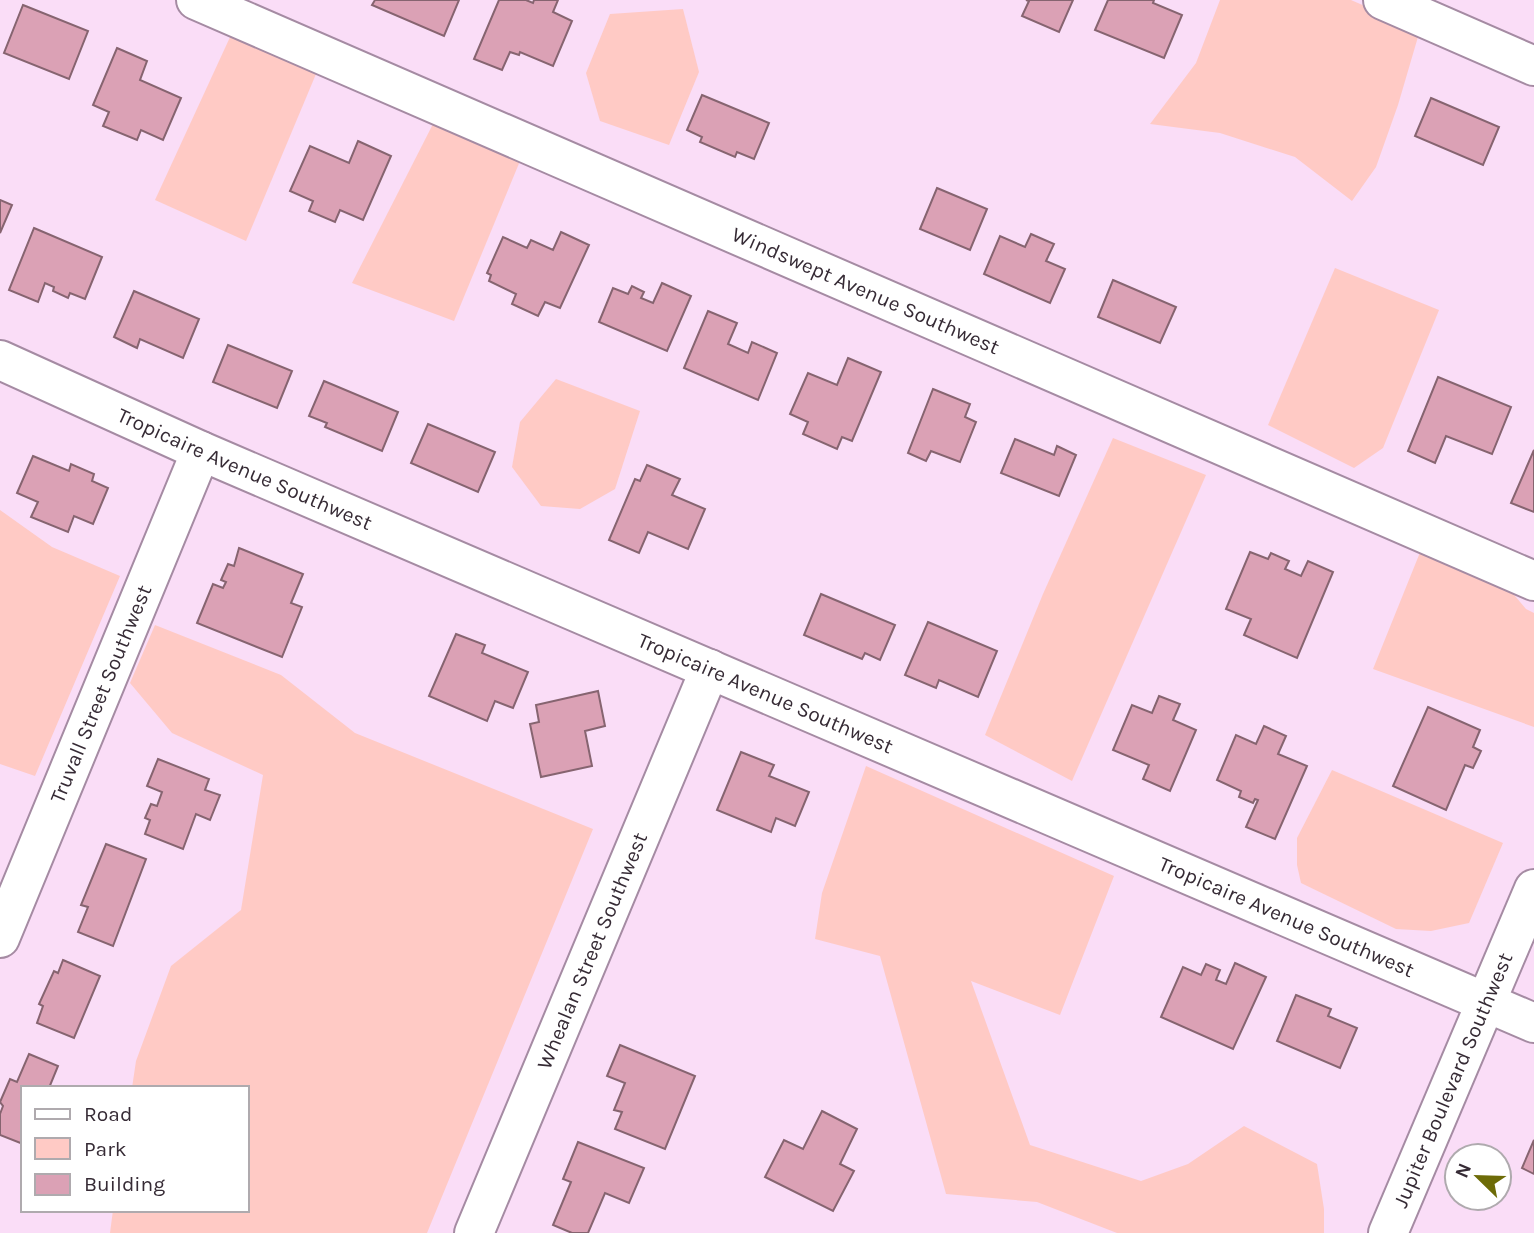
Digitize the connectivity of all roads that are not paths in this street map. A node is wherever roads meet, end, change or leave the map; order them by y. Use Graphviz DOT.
graph roads {
  1 [pos="196,0"];
  2 [pos="1383,0"];
  3 [pos="1534,66"];
  4 [pos="0,359"];
  5 [pos="201,451"];
  6 [pos="1534,581"];
  7 [pos="710,669"];
  8 [pos="1534,889"];
  9 [pos="0,938"];
  10 [pos="1487,1003"];
  11 [pos="1534,1023"];
  12 [pos="474,1233"];
  13 [pos="1388,1233"];
  1 -- 6 [label="street, Windswept Avenue Southwest"];
  2 -- 3 [label="street"];
  4 -- 5 [label="street, Tropicaire Avenue Southwest"];
  5 -- 7 [label="street, Tropicaire Avenue Southwest"];
  5 -- 9 [label="street, Truvall Street Southwest"];
  7 -- 10 [label="street, Tropicaire Avenue Southwest"];
  7 -- 12 [label="street, Whealan Street Southwest"];
  8 -- 10 [label="street, Jupiter Boulevard Southwest"];
  10 -- 11 [label="street, Tropicaire Avenue Southwest"];
  10 -- 13 [label="street, Jupiter Boulevard Southwest"];
}
